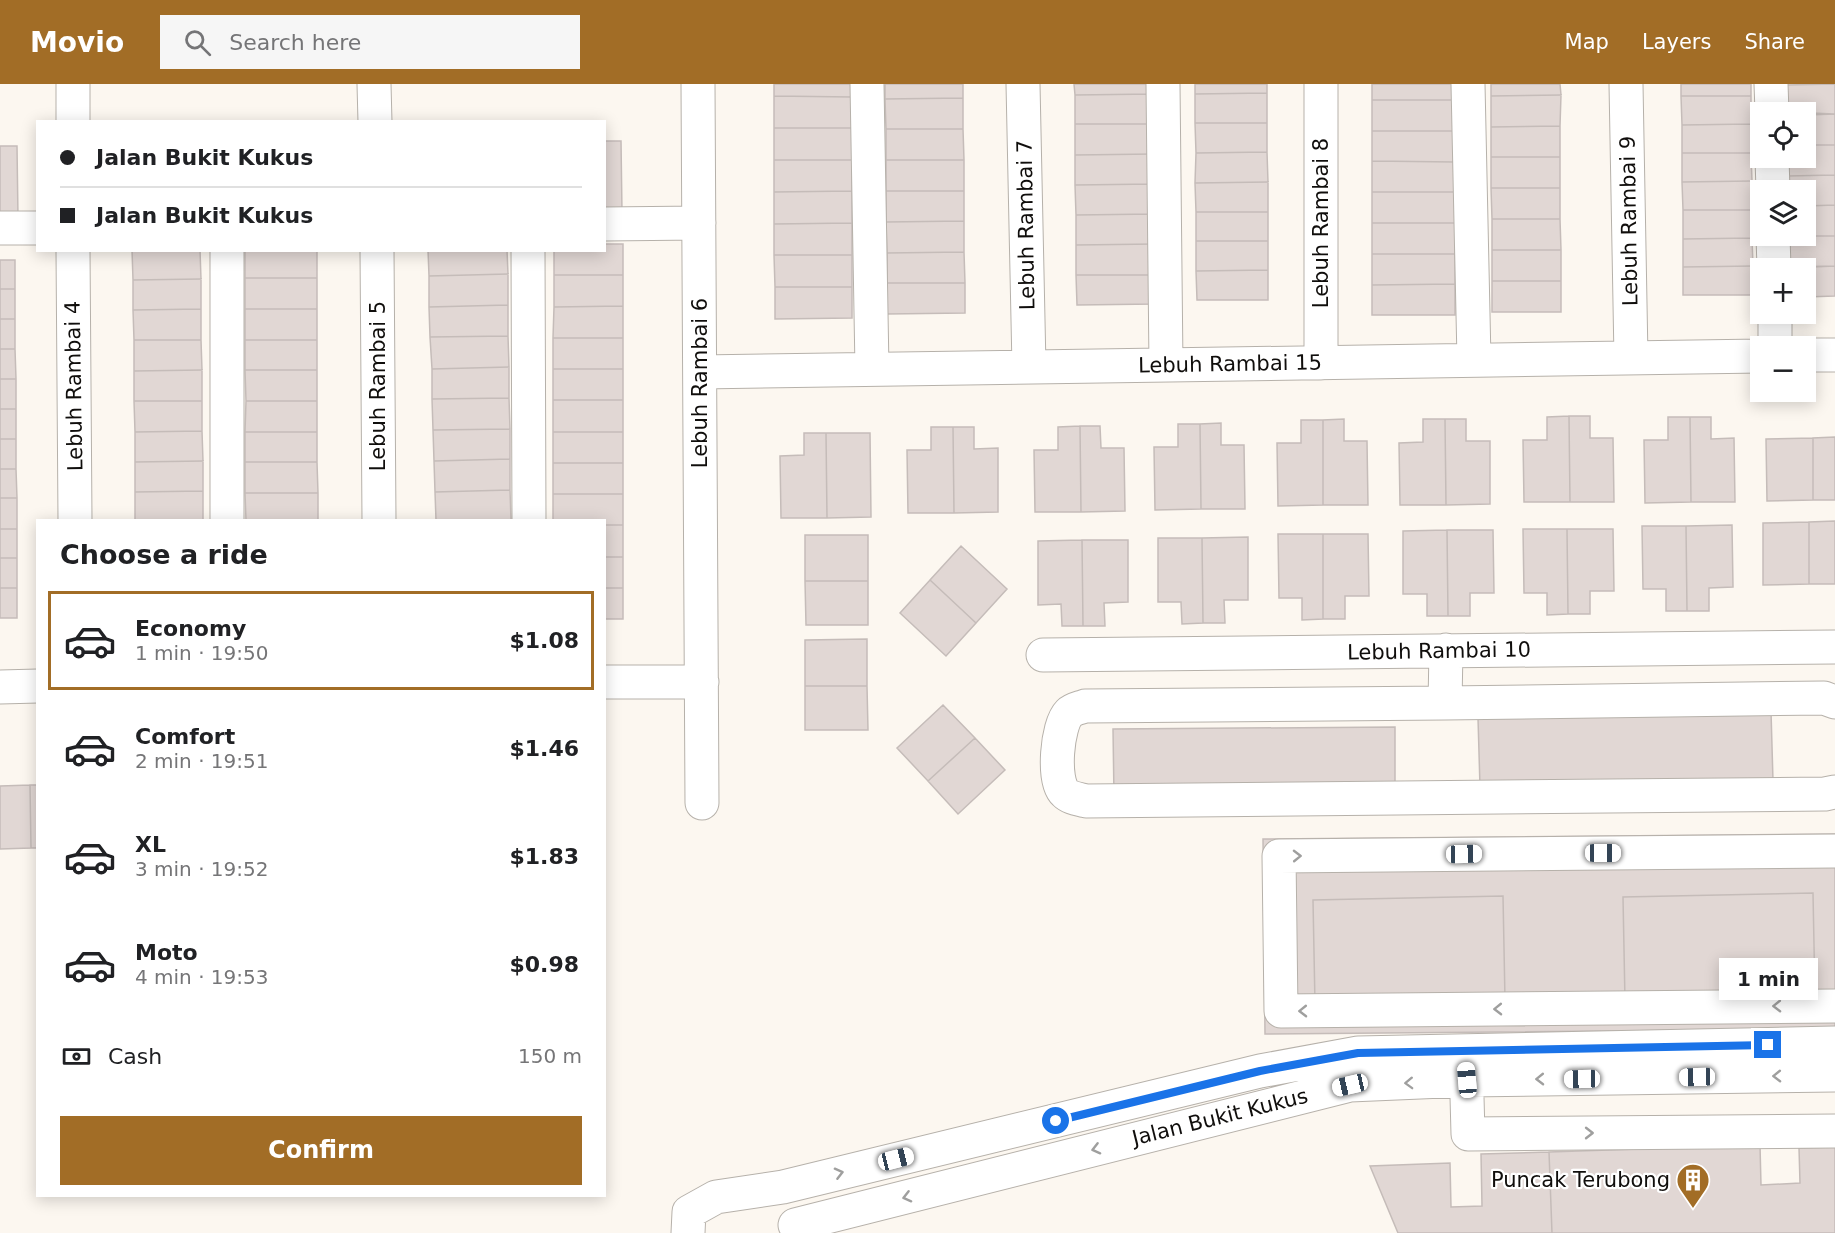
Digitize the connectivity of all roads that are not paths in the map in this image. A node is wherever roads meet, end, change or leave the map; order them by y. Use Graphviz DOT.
graph roads {
  1 [pos="73,84"];
  2 [pos="374,84"];
  3 [pos="698,84"];
  4 [pos="867,84"];
  5 [pos="1023,84"];
  6 [pos="1163,84"];
  7 [pos="1321,84"];
  8 [pos="1468,84"];
  9 [pos="1626,84"];
  10 [pos="1771,84"];
  11 [pos="1772,102"];
  12 [pos="73,120"];
  13 [pos="375,120"];
  14 [pos="699,223"];
  15 [pos="606,224"];
  16 [pos="0,228"];
  17 [pos="36,228"];
  18 [pos="73,252"];
  19 [pos="227,252"];
  20 [pos="377,252"];
  21 [pos="528,252"];
  22 [pos="1816,355"];
  23 [pos="1835,355"];
  24 [pos="1750,356"];
  25 [pos="1631,358"];
  26 [pos="1474,360"];
  27 [pos="1321,363"];
  28 [pos="1166,364"];
  29 [pos="1029,367"];
  30 [pos="873,369"];
  31 [pos="700,372"];
  32 [pos="75,519"];
  33 [pos="227,519"];
  34 [pos="379,519"];
  35 [pos="529,519"];
  36 [pos="1835,647"];
  37 [pos="1446,650"];
  38 [pos="1043,656"];
  39 [pos="702,681"];
  40 [pos="606,682"];
  41 [pos="36,686"];
  42 [pos="0,687"];
  43 [pos="1835,702"];
  44 [pos="1445,703"];
  45 [pos="1835,792"];
  46 [pos="702,803"];
  47 [pos="1835,850"];
  48 [pos="1835,1006"];
  49 [pos="1550,1009"];
  50 [pos="1835,1043"];
  51 [pos="1551,1050"];
  52 [pos="1466,1066"];
  53 [pos="1835,1075"];
  54 [pos="1835,1131"];
  55 [pos="783,1186"];
  56 [pos="796,1229"];
  57 [pos="688,1233"];
  1 -- 12 [label="street"];
  2 -- 13 [label="street"];
  3 -- 14 [label="street, Lebuh Rambai 6"];
  4 -- 30 [label="street"];
  5 -- 29 [label="street, Lebuh Rambai 7"];
  6 -- 28 [label="street"];
  7 -- 27 [label="street, Lebuh Rambai 8"];
  8 -- 26 [label="street"];
  9 -- 25 [label="street, Lebuh Rambai 9"];
  10 -- 11 [label="street"];
  14 -- 15 [label="street"];
  14 -- 31 [label="street, Lebuh Rambai 6"];
  16 -- 17 [label="street"];
  18 -- 32 [label="street, Lebuh Rambai 4"];
  19 -- 33 [label="street"];
  20 -- 34 [label="street, Lebuh Rambai 5"];
  21 -- 35 [label="street"];
  22 -- 23 [label="street"];
  24 -- 25 [label="street, Lebuh Rambai 15"];
  25 -- 26 [label="street, Lebuh Rambai 15"];
  26 -- 27 [label="street, Lebuh Rambai 15"];
  27 -- 28 [label="street, Lebuh Rambai 15"];
  28 -- 29 [label="street, Lebuh Rambai 15"];
  29 -- 30 [label="street, Lebuh Rambai 15"];
  30 -- 31 [label="street, Lebuh Rambai 15"];
  31 -- 39 [label="street, Lebuh Rambai 6"];
  36 -- 37 [label="street, Lebuh Rambai 10"];
  37 -- 38 [label="street, Lebuh Rambai 10"];
  37 -- 44 [label="street"];
  39 -- 40 [label="street"];
  39 -- 46 [label="street, Lebuh Rambai 6"];
  41 -- 42 [label="street"];
  43 -- 44 [label="street"];
  44 -- 45 [label="street"];
  49 -- 47 [label="street, one-way"];
  48 -- 49 [label="street, one-way"];
  49 -- 51 [label="street"];
  50 -- 51 [label="street, Jalan Bukit Kukus"];
  51 -- 52 [label="street, Jalan Bukit Kukus"];
  53 -- 52 [label="street, Jalan Bukit Kukus, one-way"];
  52 -- 54 [label="street, one-way"];
  55 -- 52 [label="street, Jalan Bukit Kukus, one-way"];
  52 -- 56 [label="street, Jalan Bukit Kukus, one-way"];
  55 -- 56 [label="street"];
  55 -- 57 [label="street, Jalan Bukit Kukus"];
}
